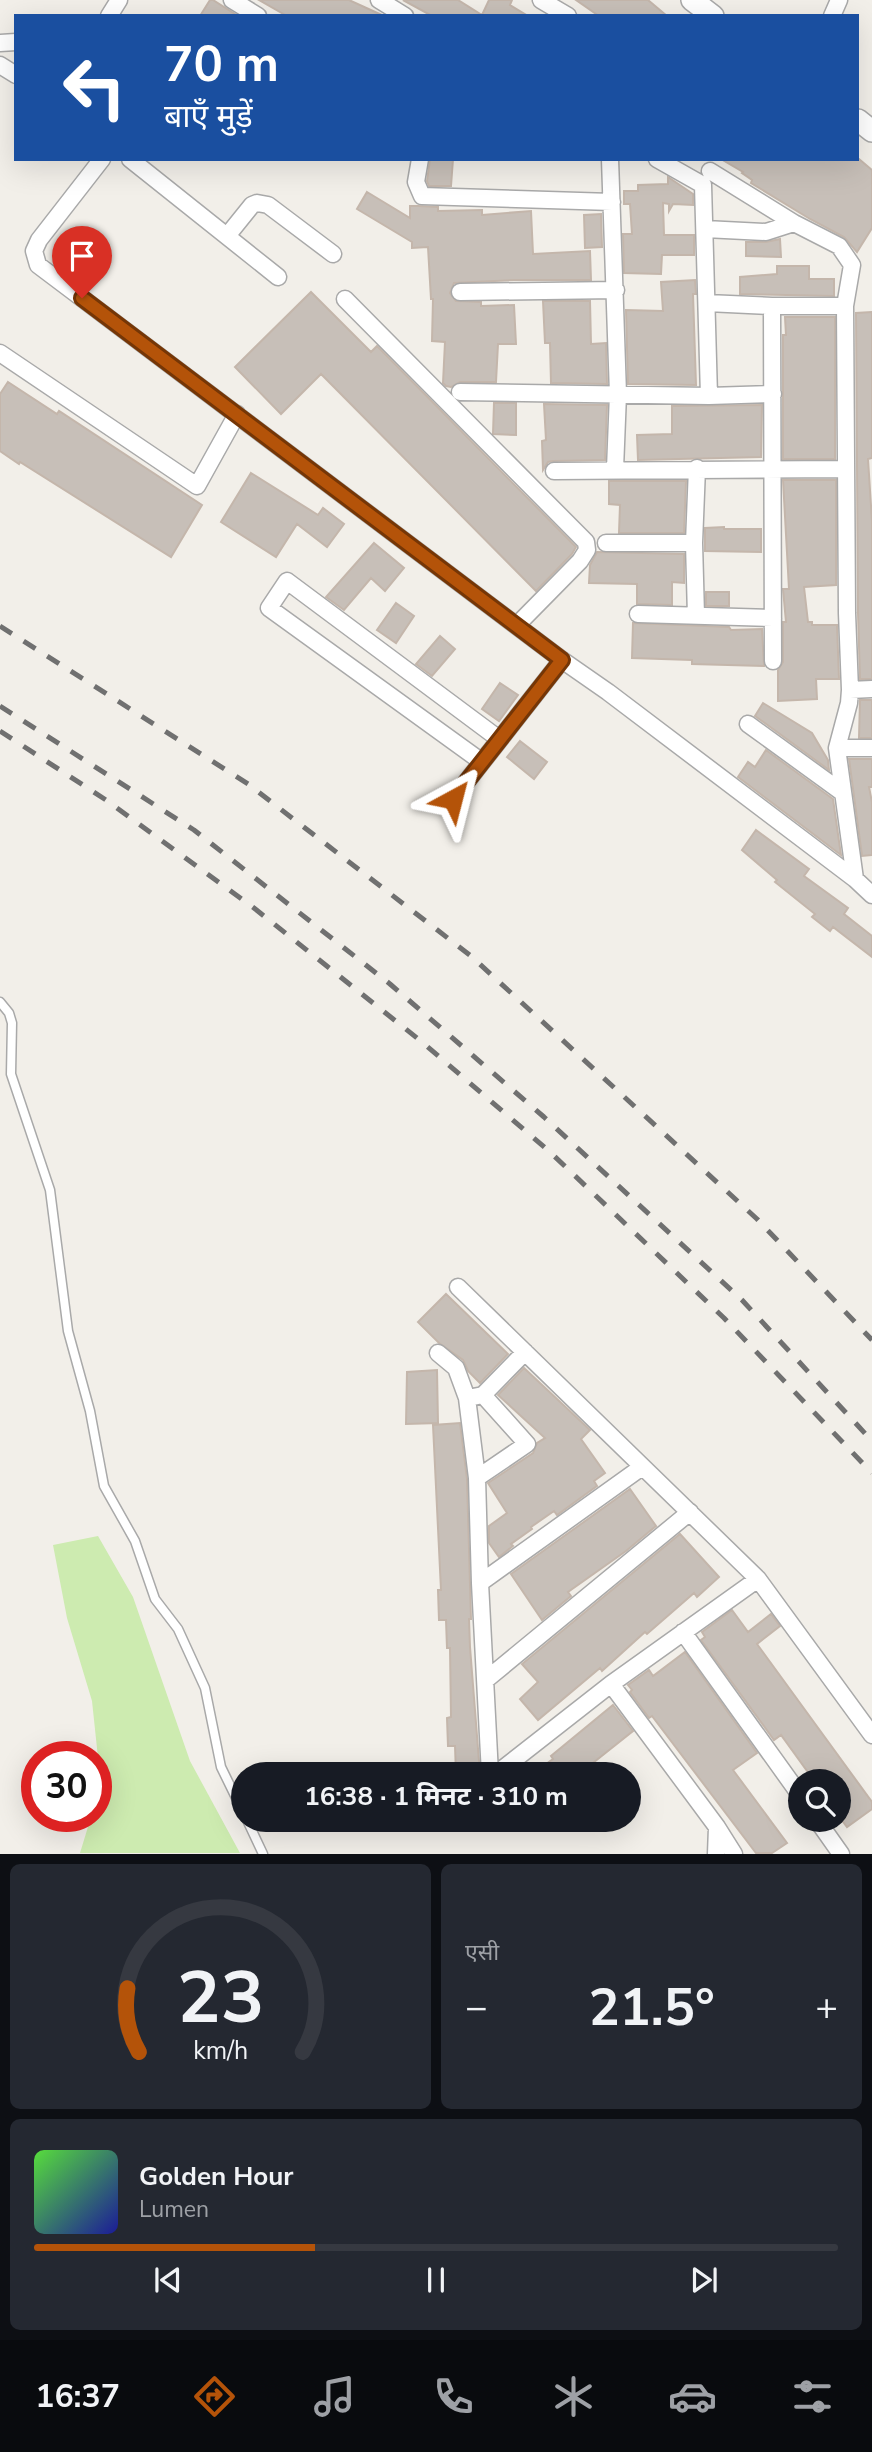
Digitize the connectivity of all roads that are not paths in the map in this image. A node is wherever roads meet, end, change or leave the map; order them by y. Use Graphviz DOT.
graph roads {
  1 [pos="232,0"];
  2 [pos="379,0"];
  3 [pos="541,0"];
  4 [pos="399,8"];
  5 [pos="255,14"];
  6 [pos="565,14"];
  7 [pos="100,161"];
  8 [pos="133,161"];
  9 [pos="421,161"];
  10 [pos="610,161"];
  11 [pos="665,161"];
  12 [pos="709,172"];
  13 [pos="612,202"];
  14 [pos="794,223"];
  15 [pos="705,229"];
  16 [pos="227,236"];
  17 [pos="332,254"];
  18 [pos="278,277"];
  19 [pos="615,289"];
  20 [pos="460,292"];
  21 [pos="345,299"];
  22 [pos="707,303"];
  23 [pos="772,306"];
  24 [pos="845,306"];
  25 [pos="0,354"];
  26 [pos="460,392"];
  27 [pos="618,394"];
  28 [pos="773,394"];
  29 [pos="709,396"];
  30 [pos="237,414"];
  31 [pos="697,468"];
  32 [pos="774,469"];
  33 [pos="846,469"];
  34 [pos="615,470"];
  35 [pos="554,471"];
  36 [pos="606,542"];
  37 [pos="694,543"];
  38 [pos="638,614"];
  39 [pos="696,616"];
  40 [pos="773,618"];
  41 [pos="517,625"];
  42 [pos="562,660"];
  43 [pos="773,661"];
  44 [pos="850,690"];
  45 [pos="872,690"];
  46 [pos="748,724"];
  47 [pos="499,739"];
  48 [pos="837,748"];
  49 [pos="872,748"];
  50 [pos="482,762"];
  51 [pos="844,793"];
  52 [pos="453,799"];
  53 [pos="855,879"];
  54 [pos="872,895"];
  55 [pos="0,1002"];
  56 [pos="458,1287"];
  57 [pos="525,1352"];
  58 [pos="438,1353"];
  59 [pos="475,1396"];
  60 [pos="642,1467"];
  61 [pos="477,1478"];
  62 [pos="690,1512"];
  63 [pos="758,1579"];
  64 [pos="480,1583"];
  65 [pos="683,1632"];
  66 [pos="487,1679"];
  67 [pos="611,1685"];
  68 [pos="872,1735"];
  69 [pos="492,1762"];
  70 [pos="509,1762"];
  71 [pos="788,1778"];
  72 [pos="231,1787"];
  73 [pos="717,1827"];
  74 [pos="253,1832"];
  75 [pos="826,1832"];
  76 [pos="263,1853"];
  77 [pos="716,1853"];
  78 [pos="734,1853"];
  79 [pos="841,1853"];
  1 -- 5 [label="street"];
  2 -- 4 [label="street"];
  3 -- 6 [label="street"];
  7 -- 30 [label="street"];
  8 -- 16 [label="street"];
  9 -- 13 [label="street"];
  10 -- 13 [label="street"];
  11 -- 12 [label="street"];
  12 -- 14 [label="street"];
  12 -- 15 [label="street"];
  13 -- 19 [label="street"];
  14 -- 15 [label="street"];
  14 -- 24 [label="street"];
  15 -- 22 [label="street"];
  16 -- 17 [label="street"];
  16 -- 18 [label="street"];
  19 -- 20 [label="street"];
  19 -- 27 [label="street"];
  21 -- 41 [label="street"];
  22 -- 23 [label="street"];
  22 -- 29 [label="street"];
  23 -- 24 [label="street"];
  23 -- 28 [label="street"];
  24 -- 33 [label="street"];
  25 -- 30 [label="street"];
  26 -- 27 [label="street"];
  27 -- 29 [label="street"];
  27 -- 34 [label="street"];
  28 -- 29 [label="street"];
  28 -- 32 [label="street"];
  30 -- 41 [label="street"];
  31 -- 32 [label="street"];
  31 -- 34 [label="street"];
  31 -- 37 [label="street"];
  32 -- 33 [label="street"];
  32 -- 40 [label="street"];
  33 -- 44 [label="street"];
  34 -- 35 [label="street"];
  36 -- 37 [label="street"];
  37 -- 39 [label="street"];
  38 -- 39 [label="street"];
  39 -- 40 [label="street"];
  40 -- 43 [label="street"];
  41 -- 42 [label="street"];
  42 -- 47 [label="street"];
  42 -- 53 [label="street"];
  44 -- 45 [label="street"];
  44 -- 48 [label="street"];
  46 -- 51 [label="street"];
  47 -- 50 [label="street"];
  47 -- 50 [label="street"];
  48 -- 49 [label="street"];
  48 -- 51 [label="street"];
  50 -- 52 [label="street"];
  51 -- 53 [label="street"];
  53 -- 54 [label="street"];
  55 -- 72 [label="lane"];
  56 -- 57 [label="street"];
  57 -- 59 [label="street"];
  57 -- 60 [label="street"];
  58 -- 59 [label="street"];
  59 -- 61 [label="street"];
  59 -- 61 [label="street"];
  60 -- 62 [label="street"];
  60 -- 64 [label="street"];
  61 -- 64 [label="street"];
  62 -- 63 [label="street"];
  62 -- 66 [label="street"];
  63 -- 65 [label="street"];
  63 -- 68 [label="street"];
  64 -- 66 [label="street"];
  65 -- 67 [label="street"];
  65 -- 71 [label="street"];
  66 -- 69 [label="street"];
  67 -- 70 [label="street"];
  67 -- 73 [label="street"];
  73 -- 77 [label="street"];
  73 -- 78 [label="street"];
  74 -- 76 [label="lane"];
  75 -- 79 [label="street"];
}
